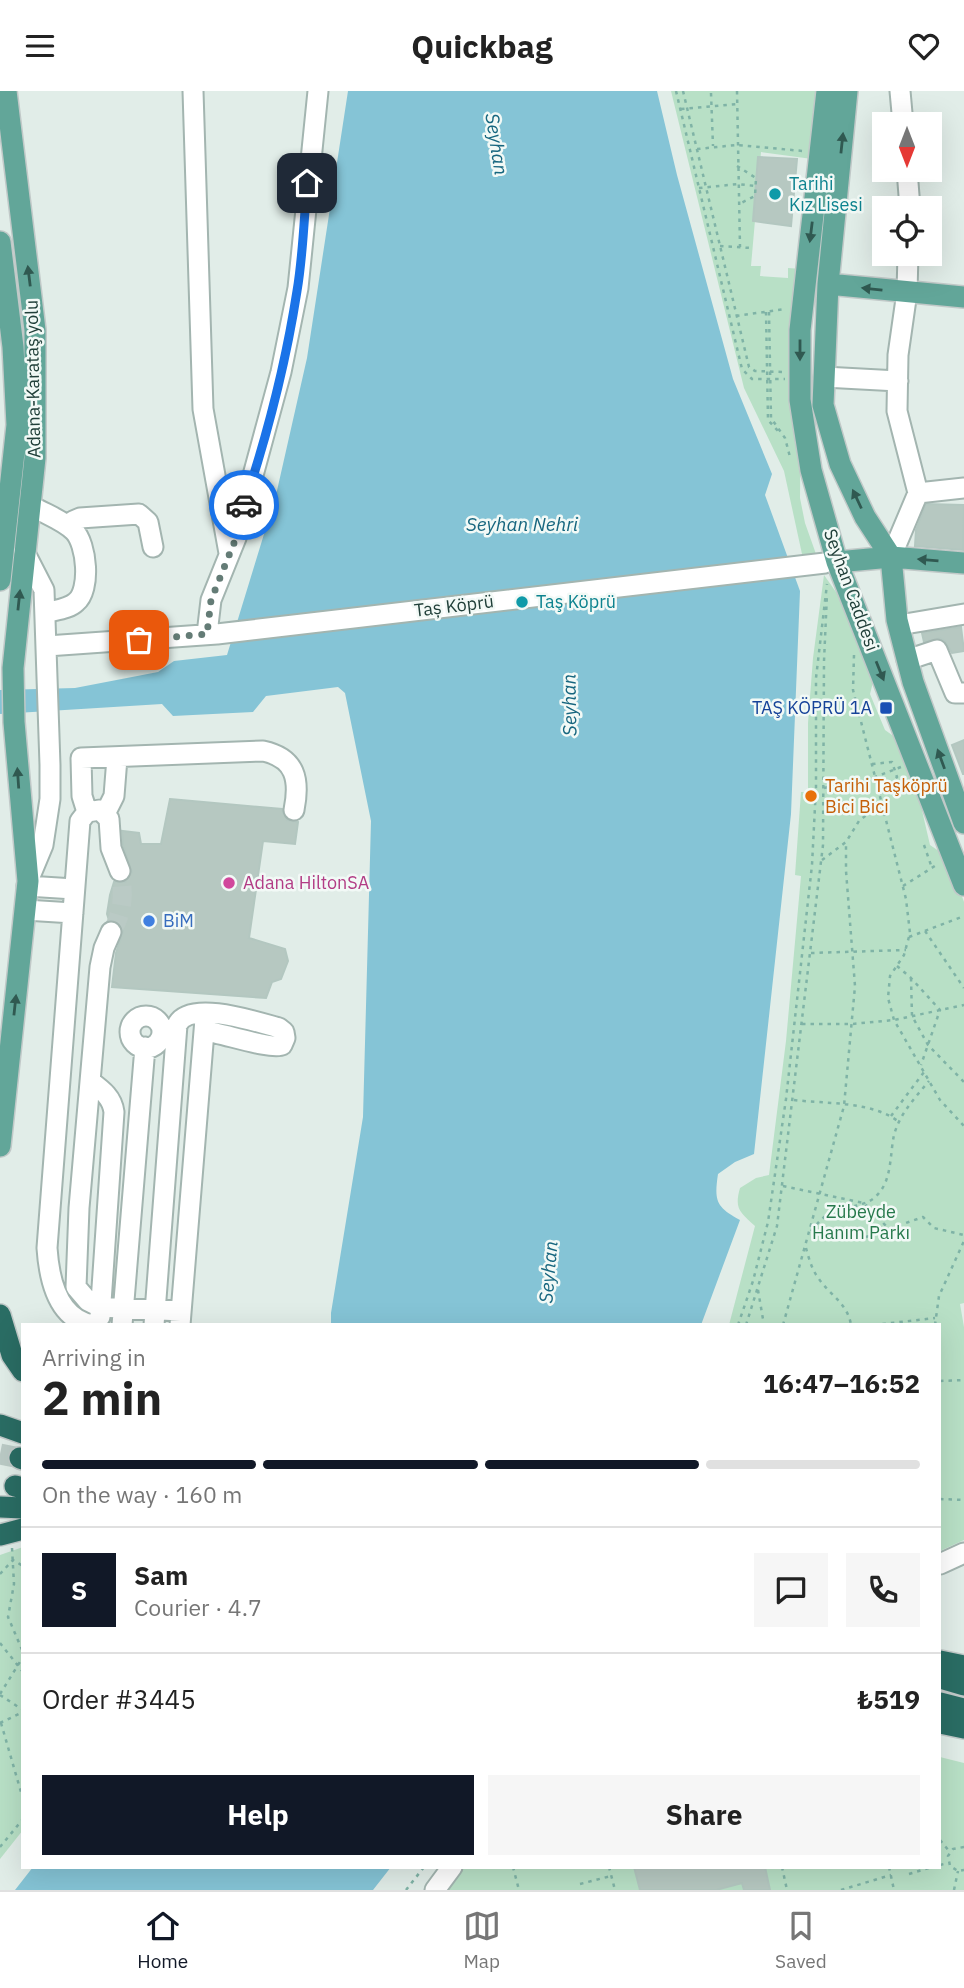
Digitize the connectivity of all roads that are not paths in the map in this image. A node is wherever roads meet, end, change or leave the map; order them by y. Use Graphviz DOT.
graph roads {
  1 [pos="6,91"];
  2 [pos="193,91"];
  3 [pos="318,91"];
  4 [pos="827,91"];
  5 [pos="847,91"];
  6 [pos="900,91"];
  7 [pos="902,112"];
  8 [pos="0,242"];
  9 [pos="2,265"];
  10 [pos="908,266"];
  11 [pos="828,284"];
  12 [pos="907,292"];
  13 [pos="964,297"];
  14 [pos="6,348"];
  15 [pos="824,377"];
  16 [pos="898,381"];
  17 [pos="8,426"];
  18 [pos="6,476"];
  19 [pos="964,488"];
  20 [pos="918,493"];
  21 [pos="32,506"];
  22 [pos="70,527"];
  23 [pos="153,547"];
  24 [pos="24,551"];
  25 [pos="230,557"];
  26 [pos="891,557"];
  27 [pos="826,563"];
  28 [pos="964,563"];
  29 [pos="0,580"];
  30 [pos="45,613"];
  31 [pos="964,614"];
  32 [pos="899,625"];
  33 [pos="212,634"];
  34 [pos="47,646"];
  35 [pos="907,660"];
  36 [pos="964,694"];
  37 [pos="117,758"];
  38 [pos="295,810"];
  39 [pos="96,813"];
  40 [pos="964,823"];
  41 [pos="120,871"];
  42 [pos="27,884"];
  43 [pos="964,885"];
  44 [pos="74,889"];
  45 [pos="25,910"];
  46 [pos="72,913"];
  47 [pos="111,932"];
  48 [pos="67,984"];
  49 [pos="99,986"];
  50 [pos="65,1010"];
  51 [pos="97,1013"];
  52 [pos="145,1047"];
  53 [pos="90,1081"];
  54 [pos="0,1146"];
  55 [pos="0,1315"];
  56 [pos="123,1316"];
  57 [pos="154,1317"];
  58 [pos="180,1318"];
  59 [pos="97,1319"];
  60 [pos="21,1368"];
  61 [pos="0,1425"];
  62 [pos="21,1432"];
  63 [pos="0,1507"];
  64 [pos="21,1508"];
  65 [pos="964,1553"];
  66 [pos="941,1564"];
  67 [pos="941,1661"];
  68 [pos="964,1666"];
  69 [pos="941,1678"];
  70 [pos="964,1685"];
  71 [pos="941,1703"];
  72 [pos="964,1709"];
  73 [pos="941,1723"];
  74 [pos="964,1728"];
  75 [pos="451,1869"];
  76 [pos="435,1890"];
  21 -- 1 [label="main road, Adana-Karataş yolu, one-way"];
  2 -- 25 [label="street"];
  3 -- 25 [label="street"];
  4 -- 27 [label="main road, Seyhan Caddesi, one-way"];
  11 -- 5 [label="main road, one-way"];
  6 -- 7 [label="street"];
  8 -- 9 [label="main road, Adana-Karataş yolu"];
  9 -- 14 [label="main road, Adana-Karataş yolu"];
  10 -- 12 [label="street"];
  12 -- 11 [label="main road, one-way"];
  11 -- 15 [label="main road"];
  12 -- 13 [label="main road"];
  12 -- 16 [label="street"];
  14 -- 17 [label="main road, Adana-Karataş yolu"];
  15 -- 16 [label="street"];
  26 -- 15 [label="main road, one-way"];
  16 -- 20 [label="street"];
  17 -- 18 [label="main road, Adana-Karataş yolu"];
  18 -- 29 [label="main road, Adana-Karataş yolu"];
  19 -- 20 [label="street"];
  20 -- 26 [label="street"];
  21 -- 22 [label="street"];
  21 -- 24 [label="main road, Adana-Karataş yolu"];
  22 -- 23 [label="street"];
  22 -- 30 [label="street"];
  24 -- 30 [label="street"];
  42 -- 24 [label="main road, Adana-Karataş yolu, one-way"];
  25 -- 33 [label="street"];
  26 -- 27 [label="main road"];
  28 -- 26 [label="main road, one-way"];
  26 -- 32 [label="main road"];
  27 -- 33 [label="street, Taș Köprü"];
  27 -- 43 [label="main road, Seyhan Caddesi, one-way"];
  30 -- 34 [label="street"];
  31 -- 32 [label="street"];
  32 -- 35 [label="main road"];
  33 -- 34 [label="street, Taș Köprü"];
  34 -- 42 [label="street"];
  35 -- 36 [label="street"];
  40 -- 35 [label="main road, one-way"];
  37 -- 38 [label="street"];
  37 -- 39 [label="street"];
  37 -- 39 [label="street"];
  39 -- 41 [label="street"];
  39 -- 44 [label="street"];
  42 -- 44 [label="street"];
  42 -- 45 [label="main road, Adana-Karataş yolu"];
  44 -- 46 [label="street"];
  45 -- 46 [label="street"];
  54 -- 45 [label="main road, Adana-Karataş yolu, one-way"];
  46 -- 48 [label="street"];
  47 -- 49 [label="street"];
  48 -- 49 [label="street"];
  48 -- 50 [label="street"];
  49 -- 51 [label="street"];
  50 -- 51 [label="street"];
  50 -- 59 [label="street"];
  51 -- 53 [label="street"];
  52 -- 56 [label="street"];
  53 -- 59 [label="street"];
  53 -- 59 [label="street"];
  55 -- 60 [label="highway"];
  56 -- 57 [label="street"];
  56 -- 59 [label="street"];
  57 -- 58 [label="street"];
  57 -- 58 [label="street"];
  61 -- 62 [label="highway"];
  63 -- 64 [label="highway"];
  65 -- 66 [label="street"];
  67 -- 68 [label="highway"];
  69 -- 70 [label="highway"];
  71 -- 72 [label="highway"];
  73 -- 74 [label="highway"];
  75 -- 76 [label="street"];
}
